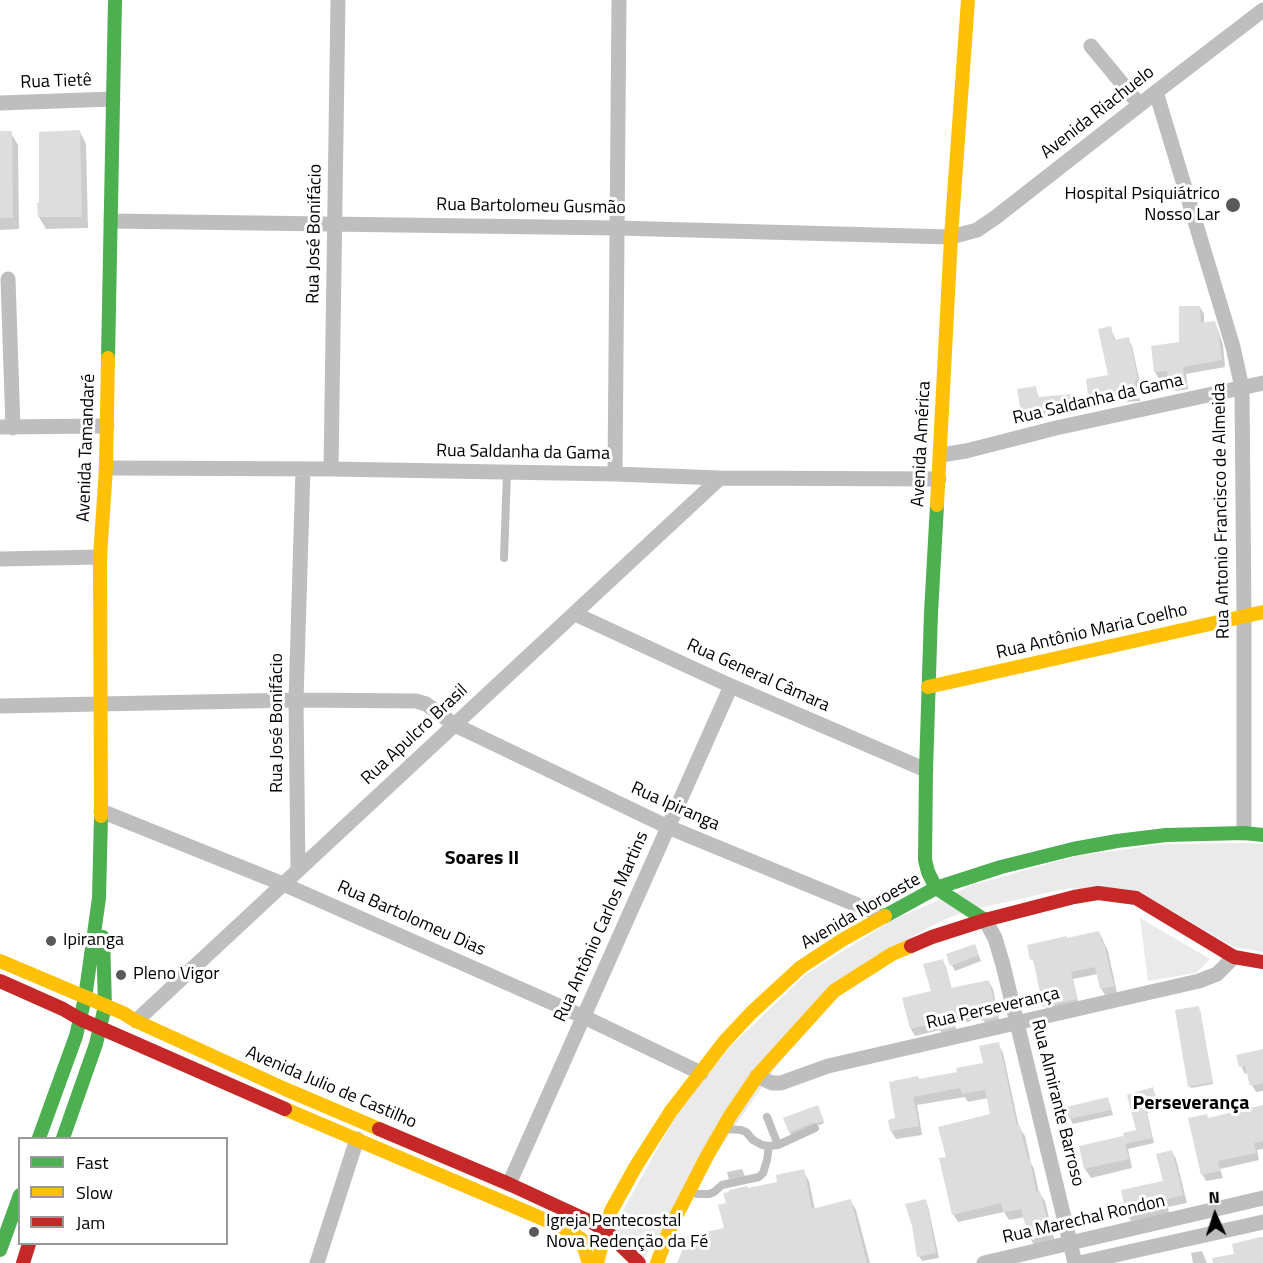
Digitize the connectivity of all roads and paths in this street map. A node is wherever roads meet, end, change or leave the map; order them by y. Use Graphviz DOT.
graph roads {
  1 [pos="115,0"];
  2 [pos="338,0"];
  3 [pos="619,0"];
  4 [pos="968,0"];
  5 [pos="1263,10"];
  6 [pos="1091,46"];
  7 [pos="1156,92"];
  8 [pos="113,99"];
  9 [pos="0,103"];
  10 [pos="1139,104"];
  11 [pos="111,221"];
  12 [pos="334,224"];
  13 [pos="616,228"];
  14 [pos="951,237"];
  15 [pos="8,279"];
  16 [pos="1263,383"];
  17 [pos="1242,388"];
  18 [pos="107,426"];
  19 [pos="7,428"];
  20 [pos="941,454"];
  21 [pos="106,468"];
  22 [pos="303,469"];
  23 [pos="331,469"];
  24 [pos="507,472"];
  25 [pos="615,474"];
  26 [pos="720,478"];
  27 [pos="939,479"];
  28 [pos="100,557"];
  29 [pos="504,558"];
  30 [pos="0,559"];
  31 [pos="1263,612"];
  32 [pos="575,614"];
  33 [pos="1244,617"];
  34 [pos="731,686"];
  35 [pos="928,687"];
  36 [pos="296,700"];
  37 [pos="100,703"];
  38 [pos="0,706"];
  39 [pos="454,725"];
  40 [pos="926,770"];
  41 [pos="101,811"];
  42 [pos="668,827"];
  43 [pos="1244,833"];
  44 [pos="1263,835"];
  45 [pos="297,870"];
  46 [pos="283,884"];
  47 [pos="936,888"];
  48 [pos="99,898"];
  49 [pos="884,916"];
  50 [pos="985,920"];
  51 [pos="1234,957"];
  52 [pos="0,961"];
  53 [pos="1263,962"];
  54 [pos="0,981"];
  55 [pos="85,998"];
  56 [pos="105,1006"];
  57 [pos="584,1017"];
  58 [pos="80,1019"];
  59 [pos="136,1021"];
  60 [pos="1018,1023"];
  61 [pos="100,1028"];
  62 [pos="71,1049"];
  63 [pos="701,1073"];
  64 [pos="757,1076"];
  65 [pos="767,1117"];
  66 [pos="815,1128"];
  67 [pos="723,1129"];
  68 [pos="39,1137"];
  69 [pos="46,1137"];
  70 [pos="63,1137"];
  71 [pos="357,1139"];
  72 [pos="778,1145"];
  73 [pos="769,1146"];
  74 [pos="509,1184"];
  75 [pos="689,1191"];
  76 [pos="1263,1198"];
  77 [pos="18,1200"];
  78 [pos="1263,1222"];
  79 [pos="605,1230"];
  80 [pos="1071,1242"];
  81 [pos="29,1245"];
  82 [pos="0,1250"];
  83 [pos="0,1261"];
  84 [pos="9,1263"];
  85 [pos="23,1263"];
  86 [pos="318,1263"];
  87 [pos="589,1263"];
  88 [pos="597,1263"];
  89 [pos="639,1263"];
  90 [pos="657,1263"];
  91 [pos="984,1263"];
  92 [pos="1077,1263"];
  1 -- 8 [label="main road, Avenida Tamandaré"];
  2 -- 12 [label="street, Rua José Bonifácio"];
  3 -- 13 [label="street"];
  4 -- 14 [label="main road, Avenida América"];
  5 -- 7 [label="street, Avenida Riachuelo"];
  6 -- 10 [label="street"];
  7 -- 10 [label="street, Avenida Riachuelo"];
  7 -- 17 [label="street, Rua Antonio Francisco de Almeida"];
  8 -- 9 [label="street, Rua Tietê"];
  8 -- 11 [label="main road, Avenida Tamandaré"];
  10 -- 14 [label="street, Avenida Riachuelo"];
  11 -- 12 [label="street, Rua Bartolomeu Gusmão"];
  11 -- 18 [label="main road, Avenida Tamandaré"];
  12 -- 13 [label="street, Rua Bartolomeu Gusmão"];
  12 -- 23 [label="street, Rua José Bonifácio"];
  13 -- 14 [label="street, Rua Bartolomeu Gusmão"];
  13 -- 25 [label="street"];
  14 -- 20 [label="main road, Avenida América"];
  15 -- 19 [label="street"];
  16 -- 17 [label="street, Rua Saldanha da Gama"];
  17 -- 20 [label="street, Rua Saldanha da Gama"];
  17 -- 33 [label="street, Rua Antonio Francisco de Almeida"];
  18 -- 19 [label="street"];
  18 -- 21 [label="main road, Avenida Tamandaré"];
  20 -- 27 [label="main road, Avenida América"];
  21 -- 22 [label="street, Rua Saldanha da Gama"];
  21 -- 28 [label="main road, Avenida Tamandaré"];
  22 -- 23 [label="street, Rua Saldanha da Gama"];
  22 -- 36 [label="street, Rua José Bonifácio"];
  23 -- 24 [label="street, Rua Saldanha da Gama"];
  24 -- 25 [label="street, Rua Saldanha da Gama"];
  24 -- 29 [label="lane"];
  25 -- 26 [label="street, Rua Saldanha da Gama"];
  26 -- 27 [label="street, Rua Saldanha da Gama"];
  26 -- 32 [label="street, Rua Apulcro Brasil"];
  27 -- 35 [label="main road, Avenida América"];
  28 -- 30 [label="street"];
  28 -- 37 [label="main road, Avenida Tamandaré"];
  31 -- 33 [label="main road, Rua Antônio Maria Coelho"];
  32 -- 34 [label="street, Rua General Câmara"];
  32 -- 39 [label="street, Rua Apulcro Brasil"];
  33 -- 35 [label="main road, Rua Antônio Maria Coelho"];
  33 -- 43 [label="street, Rua Antonio Francisco de Almeida"];
  34 -- 40 [label="street, Rua General Câmara"];
  34 -- 42 [label="street, Rua Antônio Carlos Martins"];
  35 -- 40 [label="main road, Avenida América"];
  36 -- 37 [label="street, Rua Ipiranga"];
  36 -- 39 [label="street, Rua Ipiranga"];
  36 -- 45 [label="street, Rua José Bonifácio"];
  37 -- 38 [label="street, Rua Ipiranga"];
  37 -- 41 [label="main road, Avenida Tamandaré"];
  39 -- 42 [label="street, Rua Ipiranga"];
  39 -- 45 [label="street, Rua Apulcro Brasil"];
  40 -- 47 [label="main road, Avenida América"];
  41 -- 46 [label="street, Rua Bartolomeu Dias"];
  41 -- 48 [label="main road, Avenida Tamandaré"];
  42 -- 49 [label="street, Rua Ipiranga"];
  42 -- 57 [label="street, Rua Antônio Carlos Martins"];
  43 -- 44 [label="main road, Avenida Noroeste"];
  43 -- 47 [label="main road, Avenida Noroeste"];
  45 -- 46 [label="street, Rua Apulcro Brasil"];
  46 -- 57 [label="street, Rua Bartolomeu Dias"];
  46 -- 59 [label="street, Rua Apulcro Brasil"];
  47 -- 49 [label="main road, Avenida Noroeste"];
  47 -- 50 [label="main road"];
  48 -- 55 [label="main road, Avenida Tamandaré"];
  48 -- 56 [label="main road, Avenida Tamandaré"];
  49 -- 63 [label="main road, Avenida Noroeste"];
  50 -- 51 [label="main road"];
  50 -- 60 [label="street, Rua Almirante Barroso"];
  50 -- 64 [label="main road"];
  51 -- 53 [label="main road"];
  51 -- 60 [label="street, Rua Perseverança"];
  52 -- 55 [label="main road, Avenida Julio de Castilho"];
  54 -- 58 [label="main road, Avenida Julio de Castilho"];
  55 -- 56 [label="main road, Avenida Julio de Castilho"];
  55 -- 58 [label="main road, Avenida Tamandaré"];
  56 -- 59 [label="main road, Avenida Julio de Castilho"];
  56 -- 61 [label="main road, Avenida Tamandaré"];
  57 -- 63 [label="street, Rua Bartolomeu Dias"];
  57 -- 74 [label="street, Rua Antônio Carlos Martins"];
  58 -- 61 [label="main road, Avenida Julio de Castilho"];
  58 -- 62 [label="main road, Avenida Tamandaré"];
  59 -- 74 [label="main road, Avenida Julio de Castilho"];
  60 -- 64 [label="street, Rua Perseverança"];
  60 -- 80 [label="street, Rua Almirante Barroso"];
  61 -- 70 [label="main road, Avenida Tamandaré"];
  61 -- 71 [label="main road, Avenida Julio de Castilho"];
  62 -- 68 [label="main road"];
  62 -- 69 [label="main road"];
  63 -- 79 [label="main road, Avenida Noroeste"];
  64 -- 67 [label="main road"];
  65 -- 72 [label="lane"];
  66 -- 72 [label="lane"];
  67 -- 73 [label="lane"];
  67 -- 75 [label="main road"];
  71 -- 86 [label="street"];
  71 -- 87 [label="main road, Avenida Julio de Castilho"];
  72 -- 73 [label="lane"];
  73 -- 75 [label="lane"];
  74 -- 79 [label="main road, Avenida Julio de Castilho"];
  75 -- 90 [label="main road"];
  76 -- 80 [label="street, Rua Marechal Rondon"];
  77 -- 82 [label="main road"];
  78 -- 92 [label="street"];
  79 -- 88 [label="main road, Avenida Noroeste"];
  79 -- 89 [label="main road, Avenida Julio de Castilho"];
  80 -- 91 [label="street, Rua Marechal Rondon"];
  80 -- 92 [label="street, Rua Almirante Barroso"];
  81 -- 85 [label="main road"];
  83 -- 84 [label="main road"];
}
